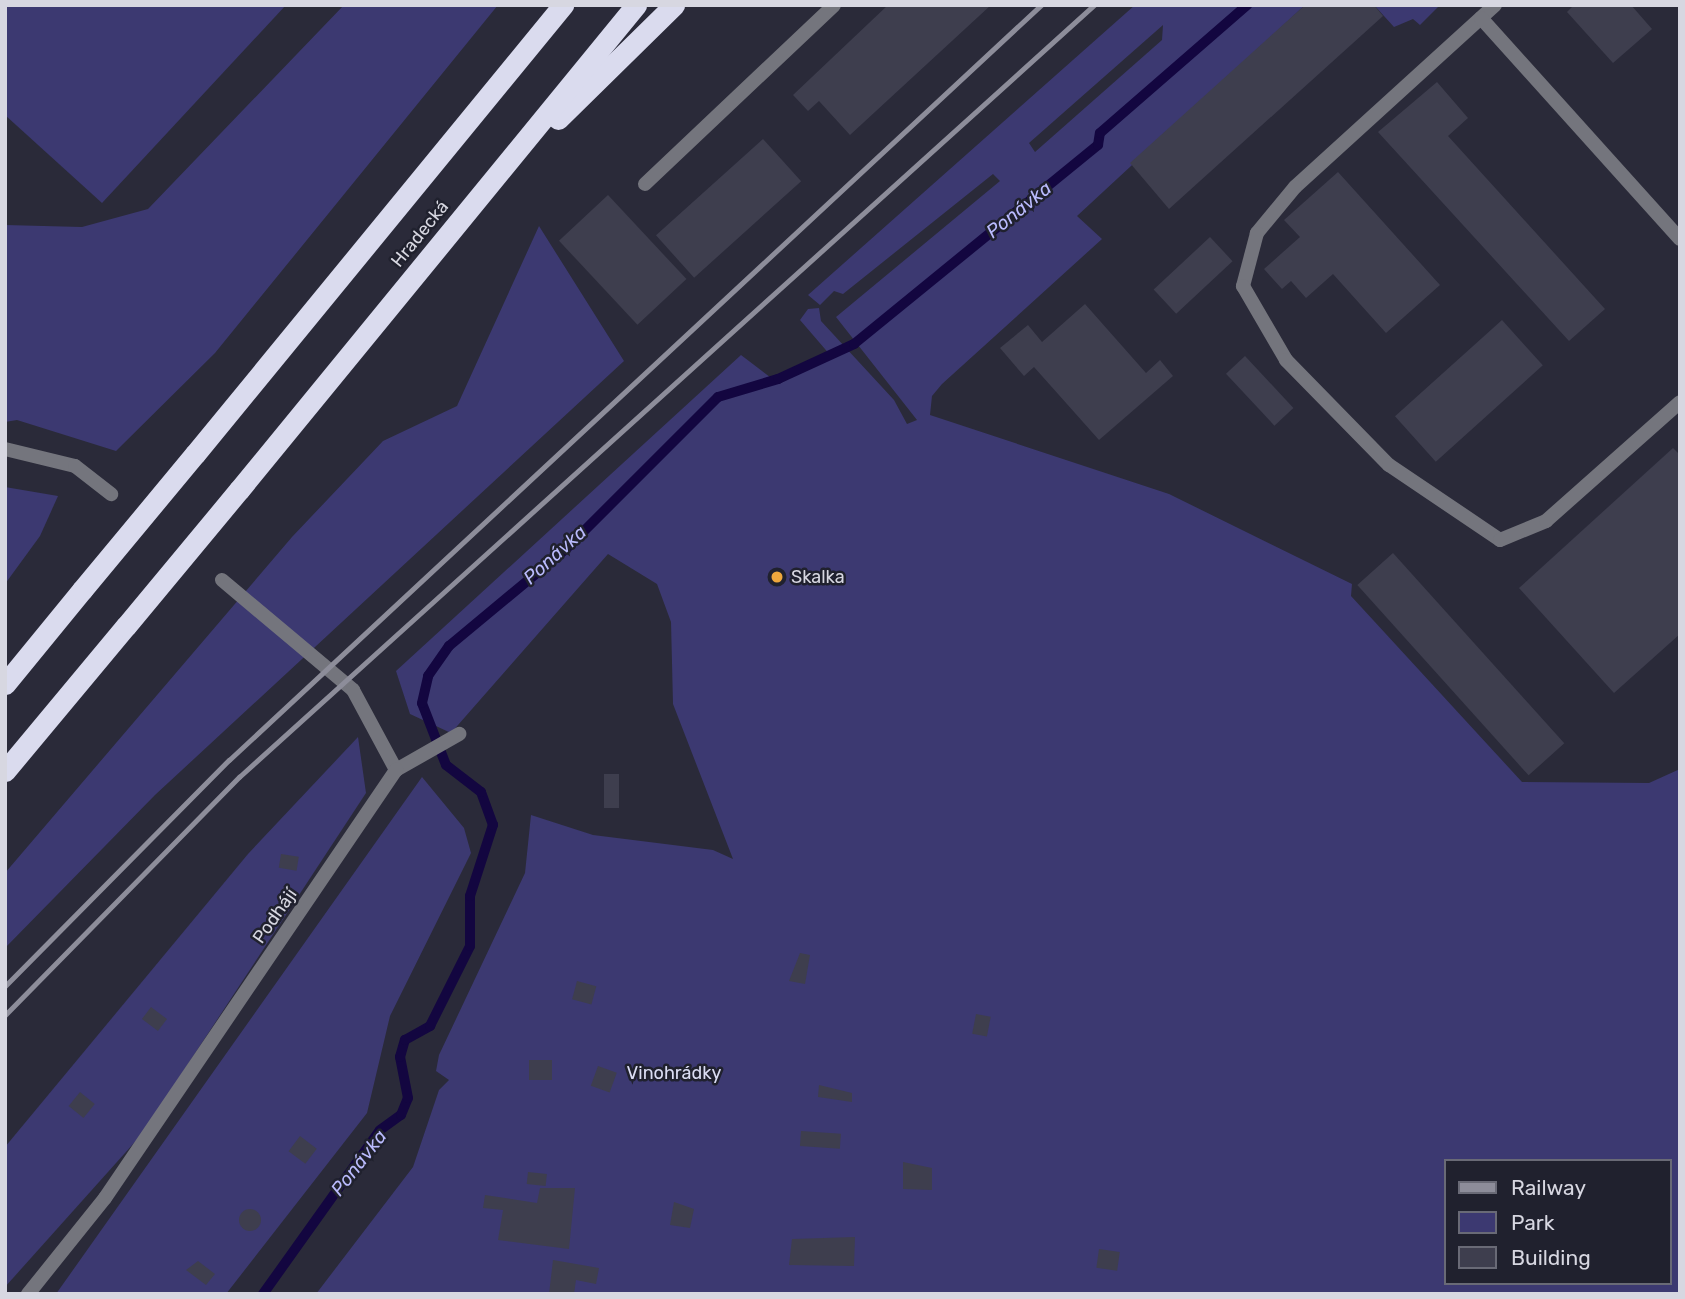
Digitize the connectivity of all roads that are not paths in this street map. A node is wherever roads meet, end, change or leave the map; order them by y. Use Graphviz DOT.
graph roads {
  1 [pos="563,5"];
  2 [pos="636,5"];
  3 [pos="674,5"];
  4 [pos="834,5"];
  5 [pos="1496,5"];
  6 [pos="1481,18"];
  7 [pos="645,184"];
  8 [pos="482,195"];
  9 [pos="1680,239"];
  10 [pos="1680,401"];
  11 [pos="5,449"];
  12 [pos="111,494"];
  13 [pos="222,580"];
  14 [pos="5,684"];
  15 [pos="459,734"];
  16 [pos="396,770"];
  17 [pos="5,771"];
  18 [pos="34,1290"];
  1 -- 14 [label="highway, Hradecká, bridge"];
  2 -- 8 [label="highway, Hradecká"];
  3 -- 8 [label="highway"];
  4 -- 7 [label="lane"];
  5 -- 6 [label="lane"];
  6 -- 9 [label="lane"];
  6 -- 10 [label="lane"];
  8 -- 17 [label="highway, Hradecká, bridge"];
  11 -- 12 [label="lane"];
  13 -- 16 [label="lane"];
  15 -- 16 [label="lane"];
  16 -- 18 [label="lane, Podhájí"];
}
